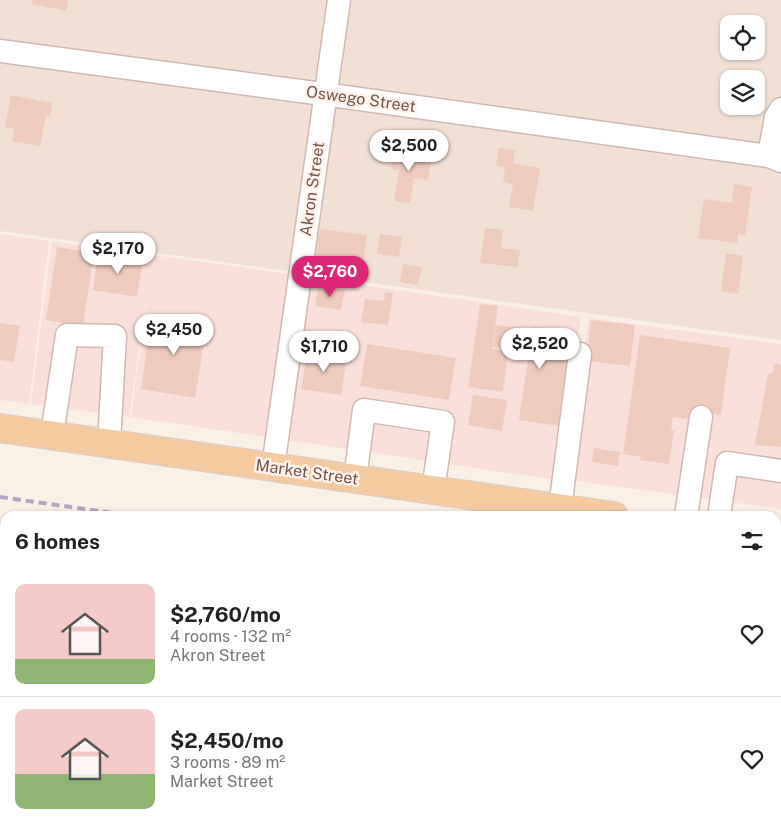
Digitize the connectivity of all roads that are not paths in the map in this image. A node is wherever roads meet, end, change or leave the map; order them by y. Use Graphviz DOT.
graph roads {
  1 [pos="339,0"];
  2 [pos="0,51"];
  3 [pos="326,94"];
  4 [pos="781,109"];
  5 [pos="775,159"];
  6 [pos="580,354"];
  7 [pos="701,417"];
  8 [pos="0,428"];
  9 [pos="52,435"];
  10 [pos="110,443"];
  11 [pos="273,467"];
  12 [pos="781,471"];
  13 [pos="355,479"];
  14 [pos="433,490"];
  15 [pos="560,508"];
  16 [pos="580,511"];
  17 [pos="687,511"];
  18 [pos="720,511"];
  1 -- 3 [label="street, Akron Street"];
  2 -- 3 [label="street, Oswego Street"];
  3 -- 5 [label="street, Oswego Street"];
  3 -- 11 [label="street, Akron Street"];
  4 -- 5 [label="street"];
  6 -- 15 [label="street"];
  7 -- 17 [label="street"];
  8 -- 9 [label="main road, Market Street"];
  9 -- 10 [label="main road, Market Street"];
  9 -- 10 [label="street"];
  10 -- 11 [label="main road, Market Street"];
  11 -- 13 [label="main road, Market Street"];
  12 -- 18 [label="street"];
  13 -- 14 [label="main road, Market Street"];
  13 -- 14 [label="street"];
  14 -- 15 [label="main road, Market Street"];
  15 -- 16 [label="main road, Market Street"];
}
